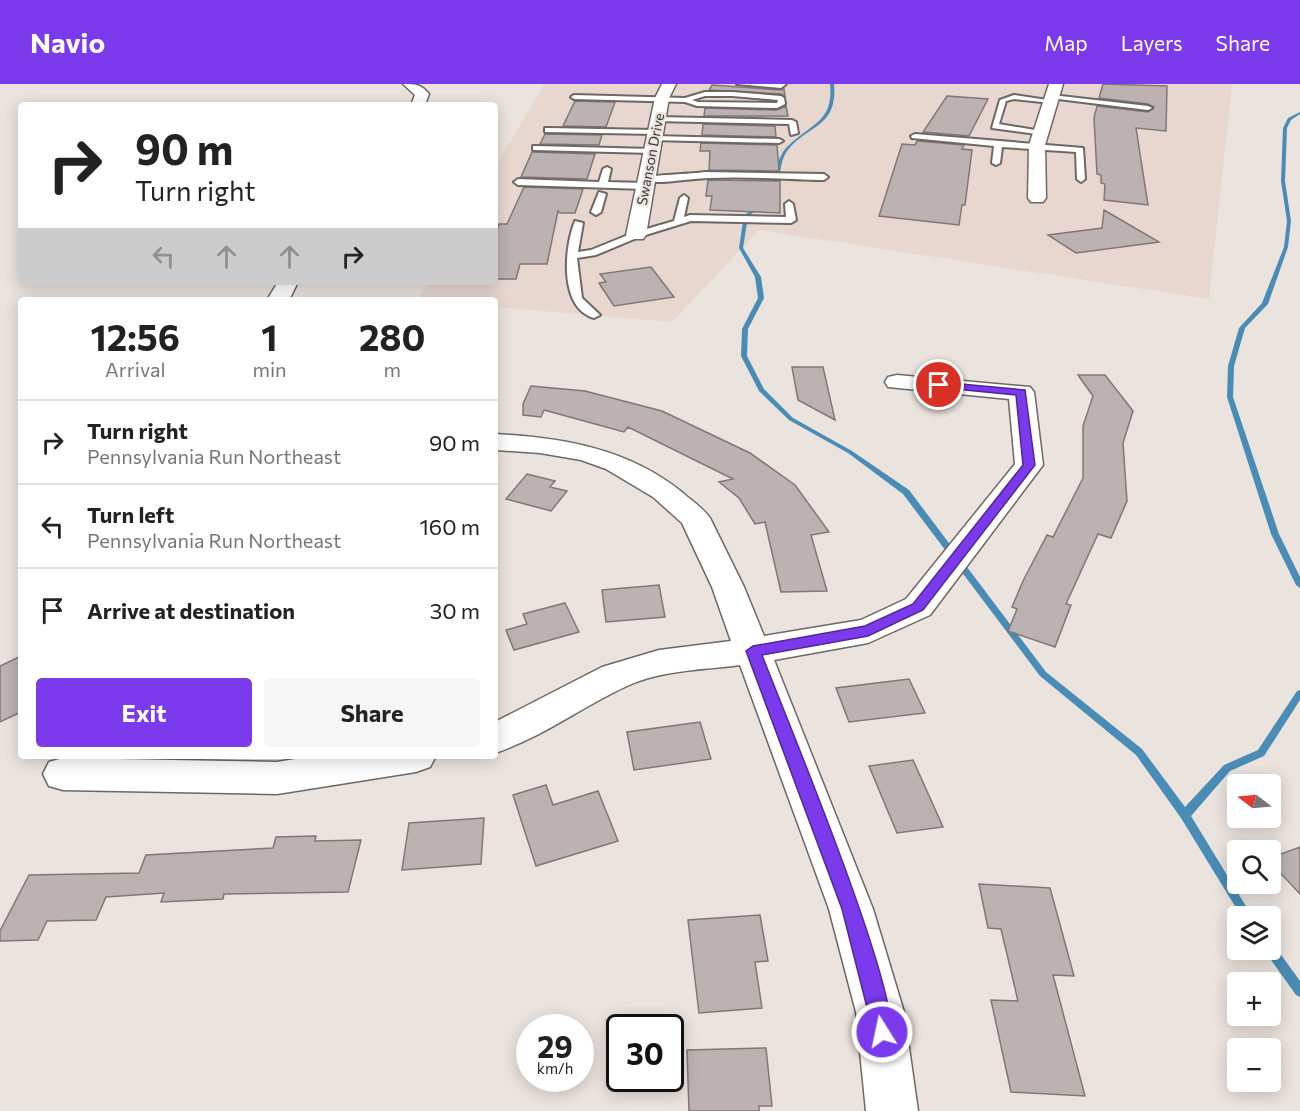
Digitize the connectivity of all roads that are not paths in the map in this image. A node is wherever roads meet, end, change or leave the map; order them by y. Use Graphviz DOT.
graph roads {
  1 [pos="410,84"];
  2 [pos="740,84"];
  3 [pos="783,84"];
  4 [pos="704,86"];
  5 [pos="665,91"];
  6 [pos="701,94"];
  7 [pos="1053,94"];
  8 [pos="574,97"];
  9 [pos="628,98"];
  10 [pos="686,100"];
  11 [pos="419,102"];
  12 [pos="1148,108"];
  13 [pos="626,110"];
  14 [pos="697,112"];
  15 [pos="548,130"];
  16 [pos="693,130"];
  17 [pos="616,131"];
  18 [pos="794,133"];
  19 [pos="655,135"];
  20 [pos="915,135"];
  21 [pos="687,138"];
  22 [pos="779,141"];
  23 [pos="1039,142"];
  24 [pos="998,144"];
  25 [pos="536,148"];
  26 [pos="613,148"];
  27 [pos="686,149"];
  28 [pos="996,163"];
  29 [pos="684,177"];
  30 [pos="824,177"];
  31 [pos="1081,179"];
  32 [pos="521,186"];
  33 [pos="642,190"];
  34 [pos="606,192"];
  35 [pos="1037,198"];
  36 [pos="789,204"];
  37 [pos="596,212"];
  38 [pos="578,223"];
  39 [pos="678,223"];
  40 [pos="636,235"];
  41 [pos="572,256"];
  42 [pos="594,315"];
  43 [pos="897,382"];
  44 [pos="498,442"];
  45 [pos="753,651"];
  46 [pos="498,737"];
  47 [pos="397,759"];
  48 [pos="63,774"];
  49 [pos="892,1111"];
  1 -- 11 [label="street"];
  2 -- 3 [label="lane"];
  4 -- 6 [label="lane"];
  5 -- 9 [label="lane"];
  5 -- 10 [label="lane"];
  5 -- 19 [label="street, Swanson Drive"];
  6 -- 10 [label="lane"];
  6 -- 14 [label="lane"];
  7 -- 12 [label="lane"];
  7 -- 23 [label="street"];
  7 -- 23 [label="lane"];
  8 -- 9 [label="lane"];
  9 -- 13 [label="lane"];
  10 -- 14 [label="lane"];
  14 -- 16 [label="lane"];
  14 -- 18 [label="lane"];
  14 -- 19 [label="lane"];
  15 -- 17 [label="lane"];
  17 -- 19 [label="lane"];
  17 -- 26 [label="lane"];
  19 -- 21 [label="lane"];
  19 -- 26 [label="lane"];
  19 -- 33 [label="street, Swanson Drive"];
  20 -- 24 [label="lane"];
  21 -- 22 [label="lane"];
  21 -- 27 [label="lane"];
  23 -- 24 [label="lane"];
  23 -- 31 [label="lane"];
  23 -- 35 [label="street"];
  24 -- 28 [label="lane"];
  25 -- 26 [label="lane"];
  26 -- 34 [label="lane"];
  29 -- 30 [label="lane"];
  29 -- 33 [label="lane"];
  29 -- 39 [label="lane"];
  32 -- 34 [label="lane"];
  33 -- 34 [label="lane"];
  33 -- 40 [label="street, Swanson Drive"];
  34 -- 37 [label="lane"];
  36 -- 39 [label="lane"];
  38 -- 41 [label="lane"];
  39 -- 40 [label="lane"];
  40 -- 41 [label="lane"];
  41 -- 42 [label="lane"];
  43 -- 45 [label="street"];
  44 -- 45 [label="street"];
  45 -- 46 [label="street"];
  45 -- 49 [label="street"];
  47 -- 48 [label="street"];
}
